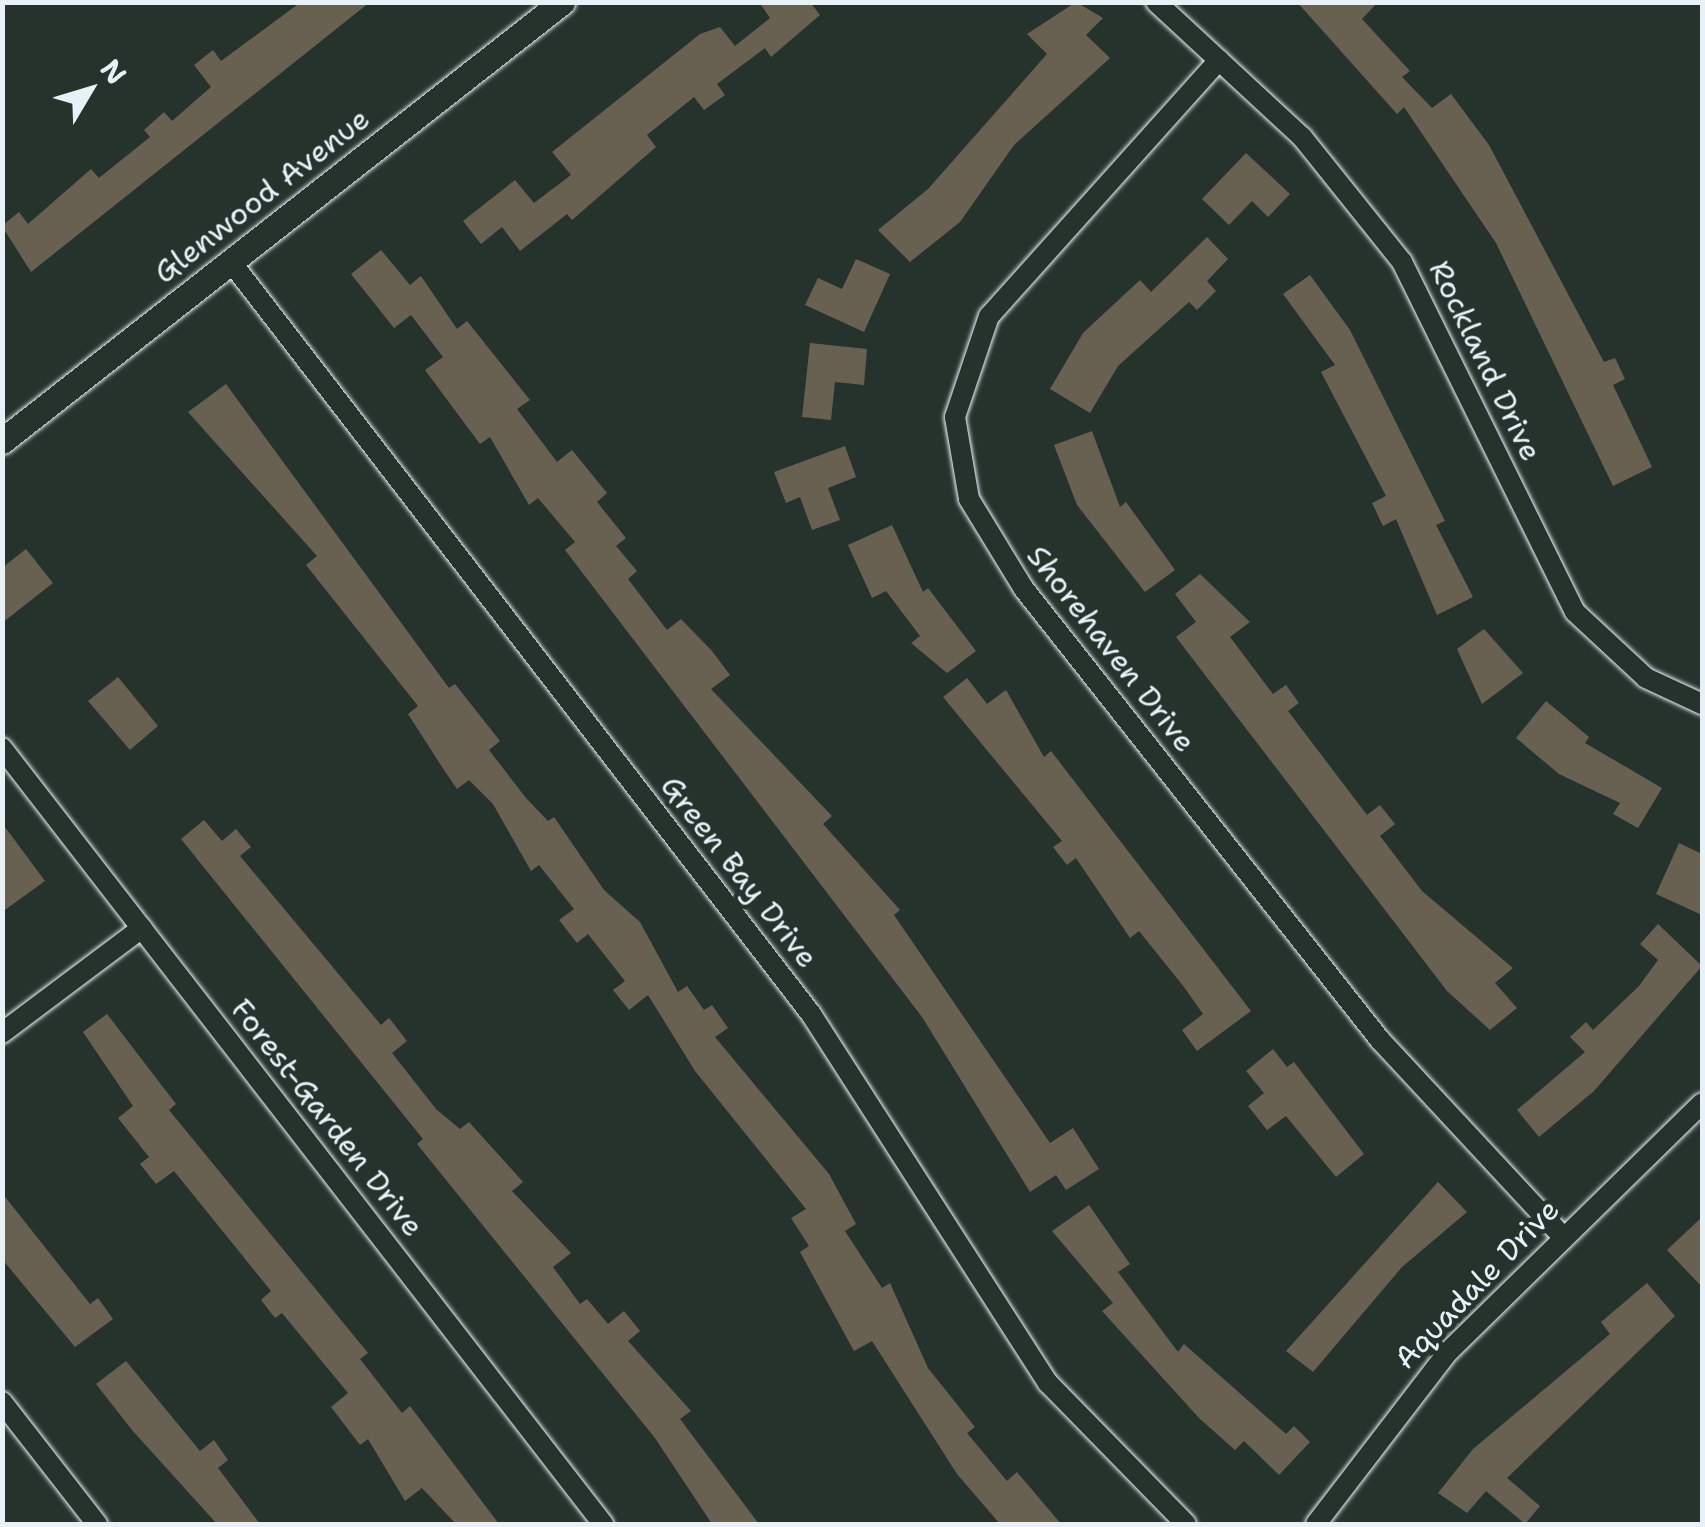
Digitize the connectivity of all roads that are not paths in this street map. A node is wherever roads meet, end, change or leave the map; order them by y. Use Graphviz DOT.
graph roads {
  1 [pos="562,2"];
  2 [pos="1156,2"];
  3 [pos="1219,60"];
  4 [pos="230,262"];
  5 [pos="2,441"];
  6 [pos="1702,704"];
  7 [pos="2,748"];
  8 [pos="142,928"];
  9 [pos="2,1033"];
  10 [pos="1702,1103"];
  11 [pos="1562,1237"];
  12 [pos="2,1402"];
  13 [pos="97,1524"];
  14 [pos="603,1524"];
  15 [pos="1186,1524"];
  16 [pos="1316,1524"];
  1 -- 4 [label="street, Glenwood Avenue"];
  2 -- 3 [label="street, Rockland Drive"];
  3 -- 6 [label="street, Rockland Drive"];
  3 -- 11 [label="street, Shorehaven Drive"];
  4 -- 5 [label="street, Glenwood Avenue"];
  4 -- 15 [label="street, Green Bay Drive"];
  7 -- 8 [label="street, Forest-Garden Drive"];
  8 -- 9 [label="street"];
  8 -- 14 [label="street, Forest-Garden Drive"];
  10 -- 11 [label="street, Aquadale Drive"];
  11 -- 16 [label="street, Aquadale Drive"];
  12 -- 13 [label="street"];
}
